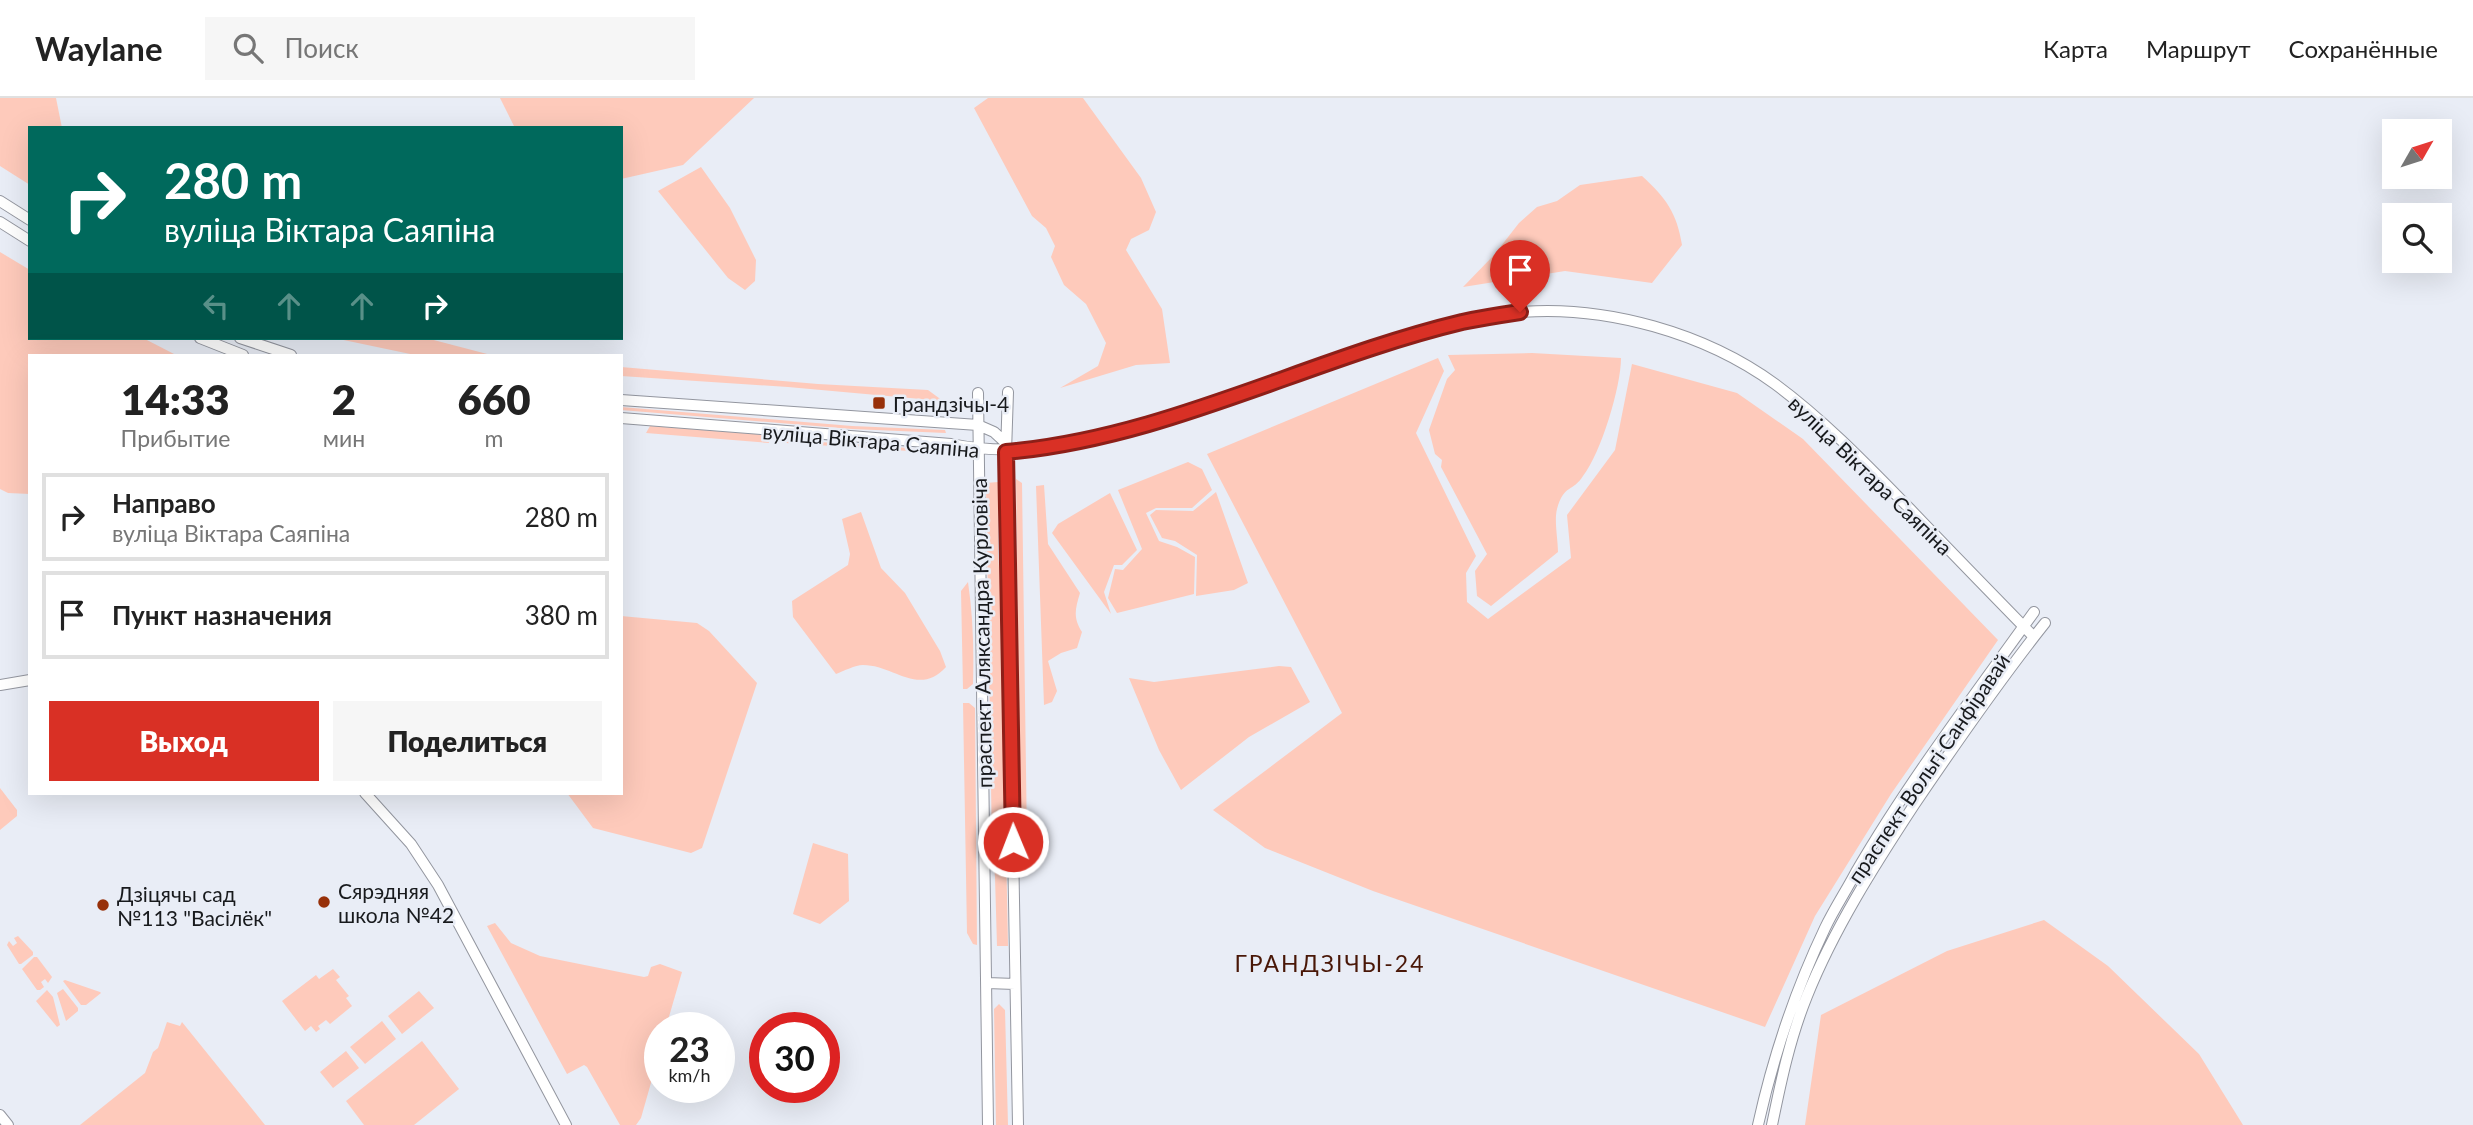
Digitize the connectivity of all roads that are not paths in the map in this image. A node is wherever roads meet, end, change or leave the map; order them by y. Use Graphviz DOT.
graph roads {
  1 [pos="0,201"];
  2 [pos="28,219"];
  3 [pos="0,222"];
  4 [pos="28,240"];
  5 [pos="205,340"];
  6 [pos="246,340"];
  7 [pos="240,354"];
  8 [pos="288,354"];
  9 [pos="978,393"];
  10 [pos="1008,393"];
  11 [pos="623,400"];
  12 [pos="623,418"];
  13 [pos="978,425"];
  14 [pos="1006,447"];
  15 [pos="978,450"];
  16 [pos="2034,612"];
  17 [pos="2045,623"];
  18 [pos="2024,627"];
  19 [pos="2034,637"];
  20 [pos="28,680"];
  21 [pos="0,685"];
  22 [pos="367,795"];
  23 [pos="987,984"];
  24 [pos="1015,984"];
  25 [pos="1800,984"];
  26 [pos="1807,996"];
  27 [pos="0,1115"];
  28 [pos="8,1125"];
  29 [pos="566,1125"];
  30 [pos="988,1125"];
  31 [pos="1018,1125"];
  32 [pos="1758,1125"];
  33 [pos="1772,1125"];
  1 -- 2 [label="street"];
  3 -- 4 [label="street"];
  5 -- 7 [label="street"];
  6 -- 8 [label="street"];
  9 -- 13 [label="street, праспект Аляксандра Курловіча"];
  10 -- 14 [label="street, праспект Аляксандра Курловіча"];
  11 -- 13 [label="street, вуліца Віктара Саяпіна"];
  12 -- 15 [label="street, вуліца Віктара Саяпіна"];
  13 -- 14 [label="street, вуліца Віктара Саяпіна"];
  13 -- 15 [label="street, праспект Аляксандра Курловіча"];
  14 -- 15 [label="street, вуліца Віктара Саяпіна"];
  14 -- 18 [label="street, вуліца Віктара Саяпіна"];
  14 -- 24 [label="street, праспект Аляксандра Курловіча"];
  15 -- 23 [label="street, праспект Аляксандра Курловіча"];
  16 -- 18 [label="street, праспект Вольгі Санфіравай"];
  17 -- 19 [label="street, праспект Вольгі Санфіравай"];
  18 -- 19 [label="street, вуліца Віктара Саяпіна"];
  18 -- 25 [label="street, праспект Вольгі Санфіравай"];
  19 -- 26 [label="street, праспект Вольгі Санфіравай"];
  20 -- 21 [label="street"];
  22 -- 29 [label="street"];
  23 -- 24 [label="street"];
  23 -- 30 [label="street, праспект Аляксандра Курловіча"];
  24 -- 31 [label="street, праспект Аляксандра Курловіча"];
  25 -- 26 [label="street"];
  25 -- 32 [label="street, праспект Вольгі Санфіравай"];
  26 -- 33 [label="street, праспект Вольгі Санфіравай"];
  27 -- 28 [label="street"];
}
